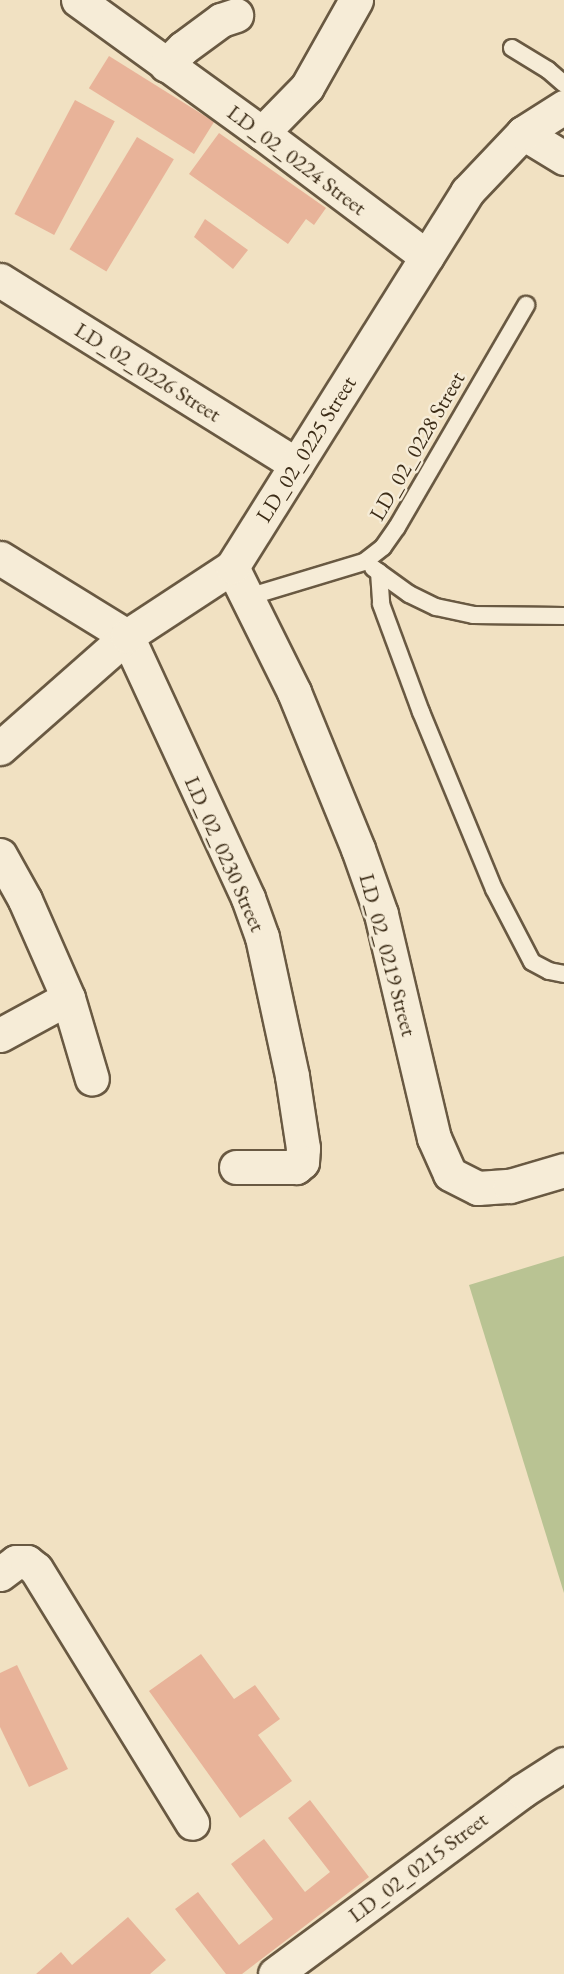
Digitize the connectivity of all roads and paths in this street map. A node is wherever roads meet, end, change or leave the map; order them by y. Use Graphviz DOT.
graph roads {
  1 [pos="356,0"];
  2 [pos="101,5"];
  3 [pos="236,15"];
  4 [pos="512,48"];
  5 [pos="166,65"];
  6 [pos="564,84"];
  7 [pos="564,107"];
  8 [pos="262,133"];
  9 [pos="523,133"];
  10 [pos="564,158"];
  11 [pos="427,257"];
  12 [pos="0,280"];
  13 [pos="526,305"];
  14 [pos="296,464"];
  15 [pos="0,558"];
  16 [pos="364,562"];
  17 [pos="232,567"];
  18 [pos="379,572"];
  19 [pos="248,597"];
  20 [pos="564,616"];
  21 [pos="127,636"];
  22 [pos="0,748"];
  23 [pos="0,855"];
  24 [pos="564,974"];
  25 [pos="68,998"];
  26 [pos="0,1035"];
  27 [pos="92,1079"];
  28 [pos="236,1167"];
  29 [pos="564,1170"];
  30 [pos="0,1574"];
  31 [pos="564,1764"];
  32 [pos="192,1823"];
  33 [pos="275,1974"];
  1 -- 8 [label="street"];
  2 -- 5 [label="street, LD_02_0224 Street"];
  3 -- 5 [label="street"];
  4 -- 6 [label="lane"];
  5 -- 8 [label="street, LD_02_0224 Street"];
  7 -- 9 [label="street, LD_02_0225 Street"];
  8 -- 11 [label="street, LD_02_0224 Street"];
  9 -- 10 [label="street"];
  9 -- 11 [label="street, LD_02_0225 Street"];
  11 -- 14 [label="street, LD_02_0225 Street"];
  12 -- 14 [label="street, LD_02_0226 Street"];
  13 -- 16 [label="lane, LD_02_0228 Street"];
  14 -- 17 [label="street, LD_02_0225 Street"];
  15 -- 21 [label="street"];
  16 -- 18 [label="lane"];
  16 -- 19 [label="lane, LD_02_0228 Street"];
  17 -- 19 [label="street, LD_02_0219 Street"];
  17 -- 21 [label="street, LD_02_0225 Street"];
  18 -- 20 [label="lane"];
  18 -- 24 [label="lane"];
  19 -- 29 [label="street, LD_02_0219 Street"];
  21 -- 22 [label="street, LD_02_0225 Street"];
  21 -- 28 [label="street, LD_02_0230 Street"];
  23 -- 25 [label="street"];
  25 -- 26 [label="street"];
  25 -- 27 [label="street"];
  30 -- 32 [label="street"];
  31 -- 33 [label="street, LD_02_0215 Street"];
}
